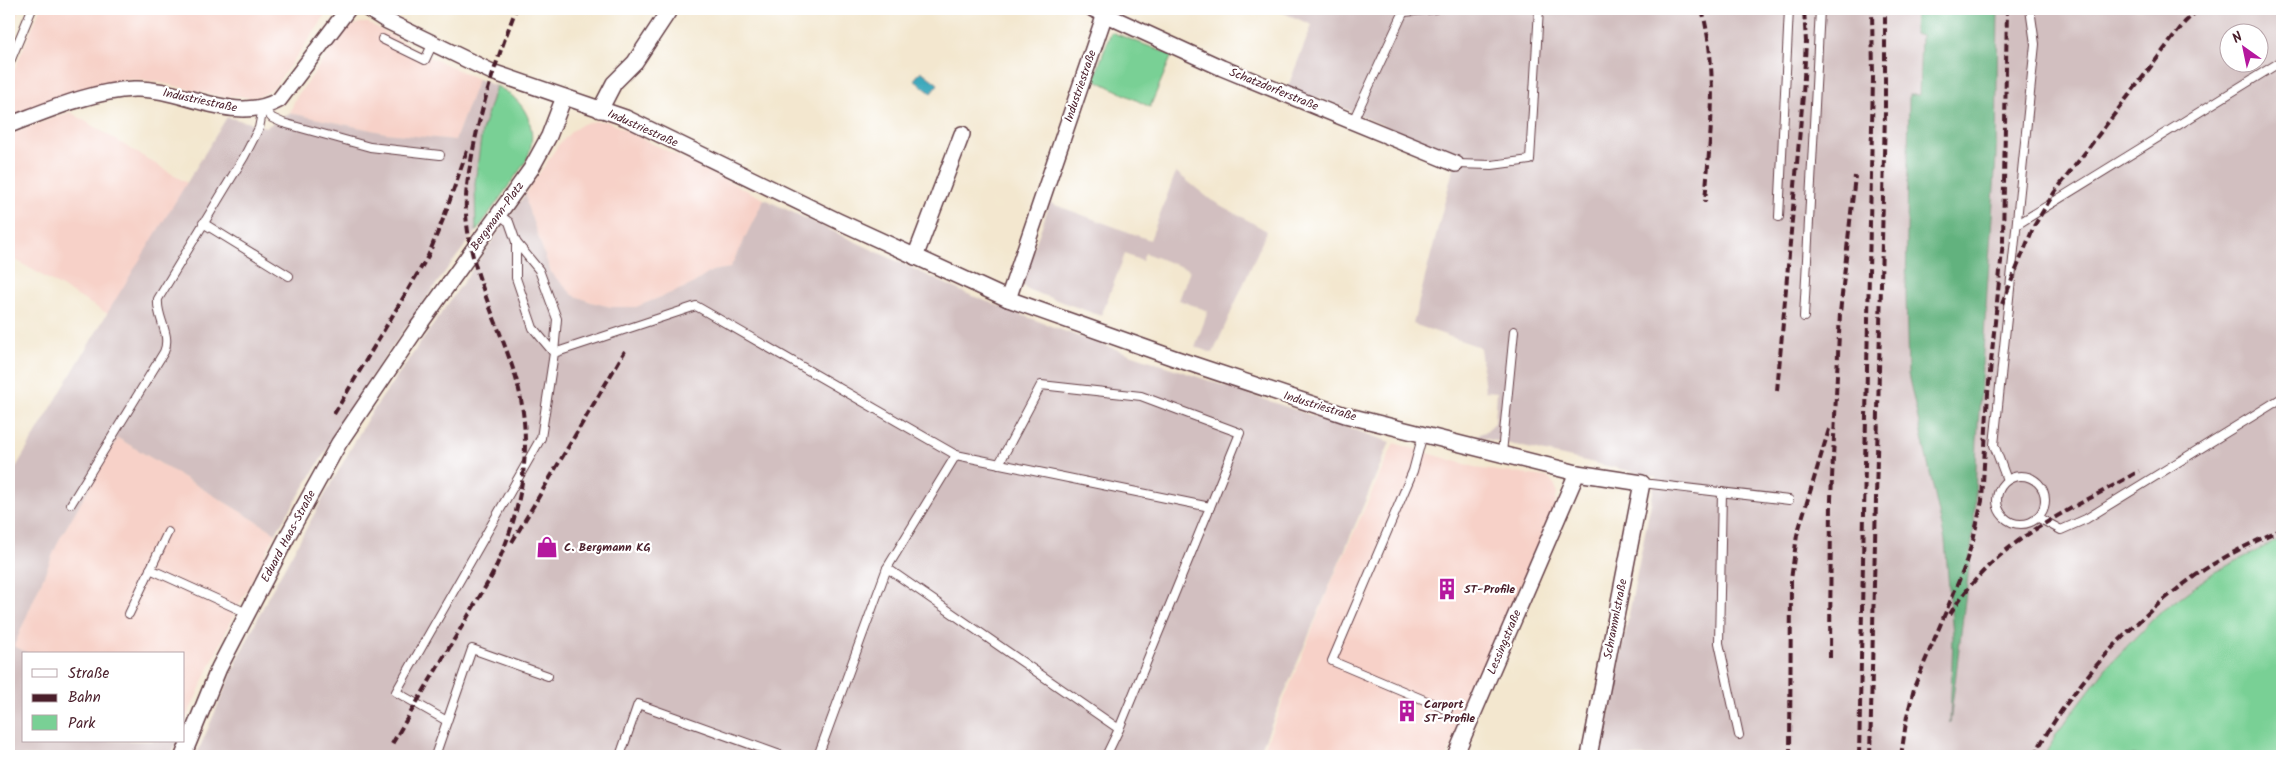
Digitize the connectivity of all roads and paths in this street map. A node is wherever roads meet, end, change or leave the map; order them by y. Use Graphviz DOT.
graph roads {
  1 [pos="32,9"];
  2 [pos="348,9"];
  3 [pos="368,9"];
  4 [pos="670,9"];
  5 [pos="1435,9"];
  6 [pos="1539,9"];
  7 [pos="1789,9"];
  8 [pos="1820,9"];
  9 [pos="2030,9"];
  10 [pos="1404,10"];
  11 [pos="1099,12"];
  12 [pos="382,39"];
  13 [pos="433,43"];
  14 [pos="2282,61"];
  15 [pos="9,64"];
  16 [pos="564,97"];
  17 [pos="263,108"];
  18 [pos="600,110"];
  19 [pos="1354,121"];
  20 [pos="9,124"];
  21 [pos="962,134"];
  22 [pos="440,156"];
  23 [pos="1456,164"];
  24 [pos="498,215"];
  25 [pos="1779,217"];
  26 [pos="203,223"];
  27 [pos="2018,224"];
  28 [pos="516,242"];
  29 [pos="915,257"];
  30 [pos="289,276"];
  31 [pos="1008,299"];
  32 [pos="1804,317"];
  33 [pos="417,328"];
  34 [pos="1514,332"];
  35 [pos="554,353"];
  36 [pos="2282,398"];
  37 [pos="1423,434"];
  38 [pos="1502,453"];
  39 [pos="956,455"];
  40 [pos="998,464"];
  41 [pos="1577,473"];
  42 [pos="2007,480"];
  43 [pos="1642,483"];
  44 [pos="1722,492"];
  45 [pos="1789,500"];
  46 [pos="71,504"];
  47 [pos="1210,507"];
  48 [pos="2038,517"];
  49 [pos="168,532"];
  50 [pos="887,568"];
  51 [pos="150,569"];
  52 [pos="129,614"];
  53 [pos="247,614"];
  54 [pos="548,676"];
  55 [pos="1448,710"];
  56 [pos="447,721"];
  57 [pos="1120,729"];
  58 [pos="1739,735"];
  59 [pos="183,756"];
  60 [pos="435,756"];
  61 [pos="620,756"];
  62 [pos="783,756"];
  63 [pos="818,756"];
  64 [pos="1106,756"];
  65 [pos="1455,756"];
  66 [pos="1589,756"];
  1 -- 15 [label="lane"];
  2 -- 17 [label="street"];
  3 -- 13 [label="street, Industriestraße"];
  4 -- 18 [label="street"];
  5 -- 10 [label="lane"];
  6 -- 23 [label="lane"];
  7 -- 25 [label="lane"];
  8 -- 32 [label="lane"];
  9 -- 27 [label="lane"];
  10 -- 19 [label="lane"];
  11 -- 19 [label="street, Schatzdorferstraße"];
  11 -- 31 [label="street, Industriestraße"];
  12 -- 13 [label="lane"];
  13 -- 16 [label="street, Industriestraße"];
  14 -- 27 [label="lane"];
  16 -- 18 [label="street, Industriestraße"];
  16 -- 24 [label="street, Bergmann-Platz"];
  17 -- 20 [label="street, Industriestraße"];
  17 -- 22 [label="lane"];
  17 -- 26 [label="lane"];
  18 -- 29 [label="street, Industriestraße"];
  19 -- 23 [label="street, Schatzdorferstraße"];
  21 -- 29 [label="street"];
  24 -- 28 [label="lane"];
  24 -- 33 [label="street, Bergmann-Platz"];
  26 -- 30 [label="lane"];
  26 -- 46 [label="lane"];
  27 -- 42 [label="lane"];
  28 -- 35 [label="lane"];
  28 -- 35 [label="lane"];
  29 -- 31 [label="street, Industriestraße"];
  31 -- 37 [label="street, Industriestraße"];
  33 -- 53 [label="street, Eduard Haas-Straße"];
  34 -- 38 [label="lane"];
  35 -- 39 [label="lane"];
  35 -- 56 [label="lane"];
  36 -- 48 [label="lane"];
  37 -- 38 [label="street, Industriestraße"];
  37 -- 55 [label="lane"];
  38 -- 41 [label="street, Industriestraße"];
  39 -- 40 [label="lane"];
  39 -- 50 [label="lane"];
  40 -- 47 [label="lane"];
  40 -- 47 [label="lane"];
  41 -- 43 [label="street, Industriestraße"];
  41 -- 65 [label="street, Lessingstraße"];
  42 -- 48 [label="lane"];
  42 -- 48 [label="lane"];
  43 -- 44 [label="lane"];
  43 -- 66 [label="street, Schrammlstraße"];
  44 -- 45 [label="lane"];
  44 -- 58 [label="lane"];
  47 -- 57 [label="lane"];
  49 -- 51 [label="lane"];
  50 -- 57 [label="lane"];
  50 -- 63 [label="lane"];
  51 -- 52 [label="lane"];
  51 -- 53 [label="lane"];
  53 -- 59 [label="street, Eduard Haas-Straße"];
  54 -- 56 [label="lane"];
  56 -- 60 [label="lane"];
  57 -- 64 [label="lane"];
  61 -- 62 [label="lane"];
}
